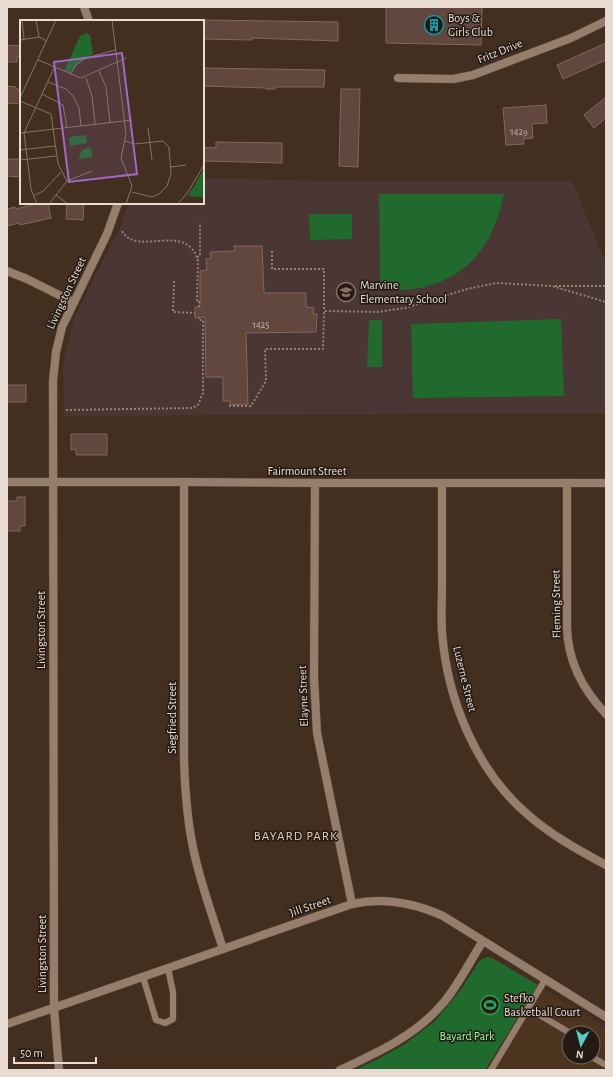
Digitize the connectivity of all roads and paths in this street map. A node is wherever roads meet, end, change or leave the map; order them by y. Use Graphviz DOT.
graph roads {
  1 [pos="84,7"];
  2 [pos="89,20"];
  3 [pos="606,21"];
  4 [pos="398,78"];
  5 [pos="118,204"];
  6 [pos="200,223"];
  7 [pos="122,231"];
  8 [pos="272,251"];
  9 [pos="196,257"];
  10 [pos="7,271"];
  11 [pos="174,281"];
  12 [pos="552,286"];
  13 [pos="606,286"];
  14 [pos="73,302"];
  15 [pos="606,302"];
  16 [pos="199,307"];
  17 [pos="324,311"];
  18 [pos="195,313"];
  19 [pos="199,318"];
  20 [pos="229,406"];
  21 [pos="66,410"];
  22 [pos="7,482"];
  23 [pos="53,482"];
  24 [pos="184,482"];
  25 [pos="567,483"];
  26 [pos="606,483"];
  27 [pos="315,484"];
  28 [pos="442,484"];
  29 [pos="606,714"];
  30 [pos="606,865"];
  31 [pos="352,904"];
  32 [pos="483,941"];
  33 [pos="223,949"];
  34 [pos="168,968"];
  35 [pos="143,977"];
  36 [pos="545,980"];
  37 [pos="54,1008"];
  38 [pos="528,1008"];
  39 [pos="606,1017"];
  40 [pos="7,1024"];
  41 [pos="561,1028"];
  42 [pos="605,1062"];
  43 [pos="59,1070"];
  44 [pos="340,1070"];
  45 [pos="490,1070"];
  46 [pos="600,1070"];
  1 -- 2 [label="street"];
  3 -- 4 [label="street, Fritz Drive"];
  5 -- 14 [label="street, Livingston Street"];
  6 -- 9 [label="path"];
  7 -- 9 [label="path"];
  8 -- 17 [label="path"];
  9 -- 16 [label="path"];
  10 -- 14 [label="street"];
  11 -- 18 [label="path"];
  12 -- 13 [label="path"];
  12 -- 15 [label="path"];
  12 -- 17 [label="path"];
  14 -- 23 [label="street, Livingston Street"];
  17 -- 20 [label="path"];
  19 -- 21 [label="path"];
  22 -- 23 [label="street, Fairmount Street"];
  23 -- 24 [label="street, Fairmount Street"];
  23 -- 37 [label="street, Livingston Street"];
  24 -- 27 [label="street, Fairmount Street"];
  24 -- 33 [label="street, Siegfried Street"];
  25 -- 26 [label="street, Fairmount Street"];
  25 -- 28 [label="street, Fairmount Street"];
  25 -- 29 [label="street, Fleming Street"];
  27 -- 28 [label="street, Fairmount Street"];
  27 -- 31 [label="street, Elayne Street"];
  28 -- 30 [label="street, Luzerne Street"];
  31 -- 32 [label="street, Jill Street"];
  31 -- 33 [label="street, Jill Street"];
  32 -- 36 [label="street, Jill Street"];
  32 -- 44 [label="street"];
  33 -- 34 [label="street, Jill Street"];
  34 -- 35 [label="street, Jill Street"];
  34 -- 35 [label="lane"];
  35 -- 37 [label="street, Jill Street"];
  36 -- 38 [label="lane"];
  36 -- 39 [label="street, Jill Street"];
  37 -- 40 [label="street, Jill Street"];
  37 -- 43 [label="street, Livingston Street"];
  38 -- 41 [label="lane"];
  38 -- 45 [label="lane"];
  42 -- 46 [label="lane"];
}
